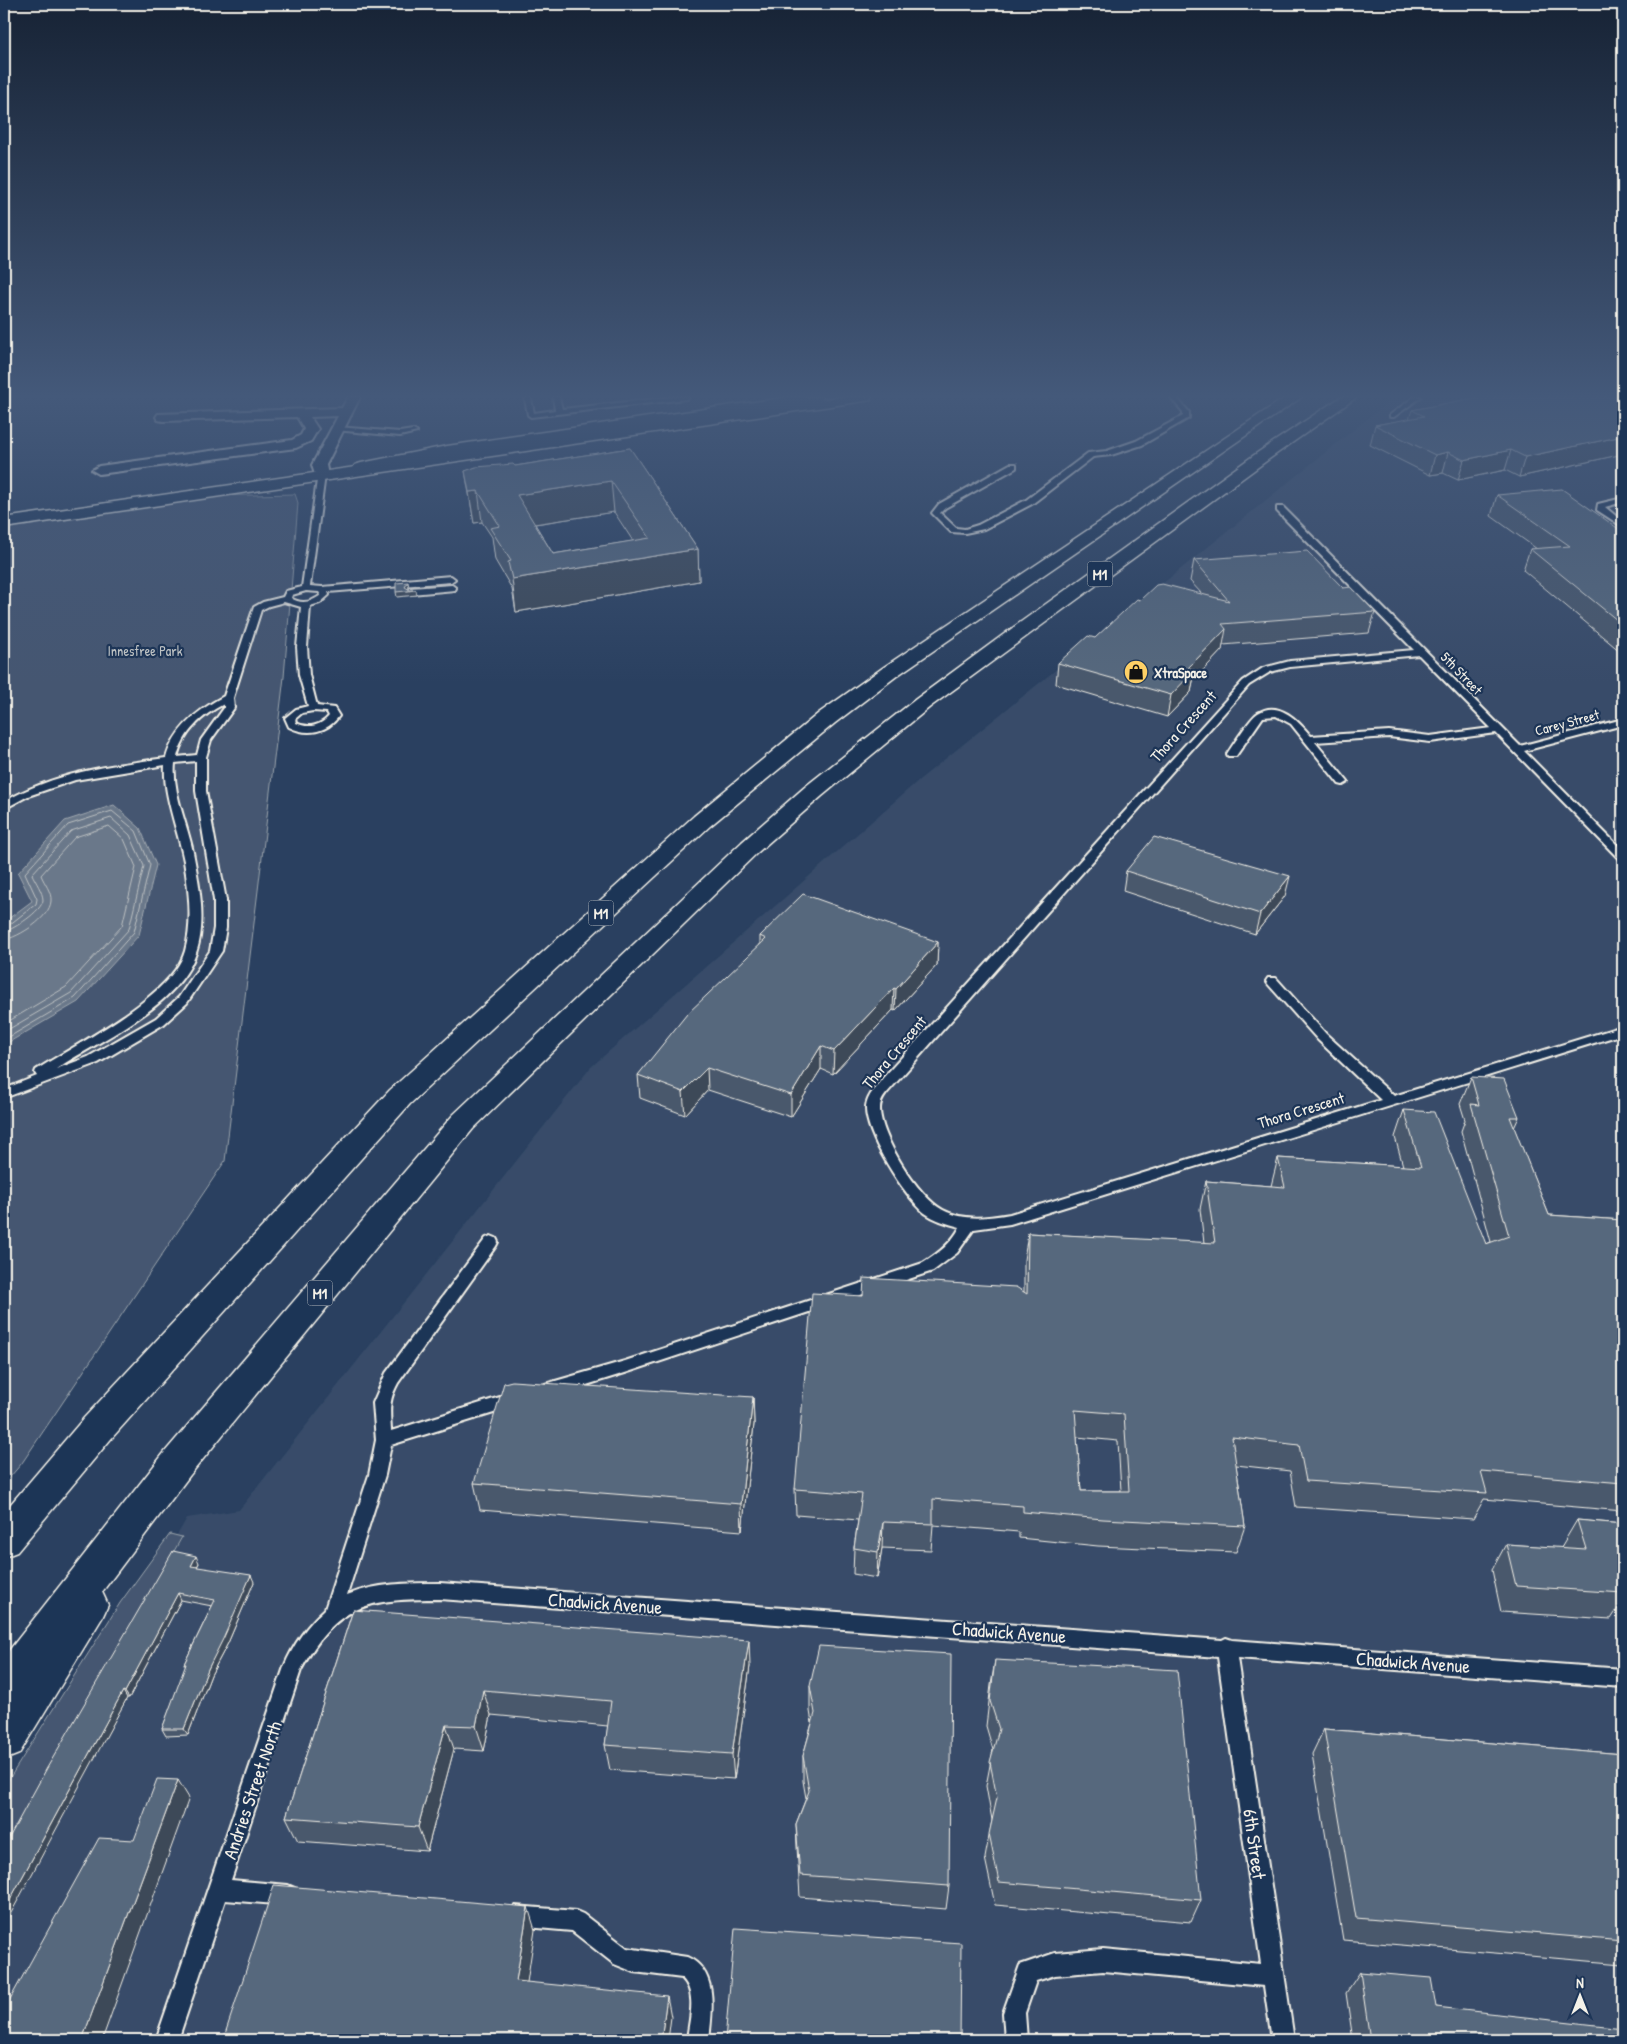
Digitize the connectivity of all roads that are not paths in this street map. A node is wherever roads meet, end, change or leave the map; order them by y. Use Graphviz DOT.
graph roads {
  1 [pos="159,492"];
  2 [pos="206,492"];
  3 [pos="302,492"];
  4 [pos="318,492"];
  5 [pos="966,492"];
  6 [pos="1042,492"];
  7 [pos="1152,492"];
  8 [pos="1211,492"];
  9 [pos="318,497"];
  10 [pos="1623,500"];
  11 [pos="1280,509"];
  12 [pos="4,514"];
  13 [pos="4,523"];
  14 [pos="1623,525"];
  15 [pos="452,584"];
  16 [pos="306,588"];
  17 [pos="323,594"];
  18 [pos="286,599"];
  19 [pos="306,604"];
  20 [pos="1422,652"];
  21 [pos="228,698"];
  22 [pos="313,708"];
  23 [pos="1623,722"];
  24 [pos="1499,730"];
  25 [pos="1308,739"];
  26 [pos="1518,750"];
  27 [pos="1232,754"];
  28 [pos="200,757"];
  29 [pos="172,761"];
  30 [pos="1343,782"];
  31 [pos="4,806"];
  32 [pos="1623,857"];
  33 [pos="1272,981"];
  34 [pos="1623,1030"];
  35 [pos="24,1085"];
  36 [pos="4,1094"];
  37 [pos="1391,1101"];
  38 [pos="969,1224"];
  39 [pos="491,1242"];
  40 [pos="384,1440"];
  41 [pos="177,1464"];
  42 [pos="4,1540"];
  43 [pos="394,1590"];
  44 [pos="332,1614"];
  45 [pos="1226,1647"];
  46 [pos="1623,1678"];
  47 [pos="4,1689"];
  48 [pos="4,1739"];
  49 [pos="218,1889"];
  50 [pos="308,1897"];
  51 [pos="496,1914"];
  52 [pos="1274,1976"];
  53 [pos="167,2040"];
  54 [pos="698,2040"];
  55 [pos="1016,2040"];
  56 [pos="1283,2040"];
  1 -- 12 [label="main road"];
  2 -- 13 [label="main road"];
  3 -- 9 [label="main road"];
  4 -- 9 [label="lane"];
  5 -- 6 [label="lane"];
  7 -- 42 [label="main road, M1"];
  8 -- 41 [label="main road, M1"];
  9 -- 16 [label="lane"];
  10 -- 14 [label="lane"];
  11 -- 20 [label="lane, 5th Street"];
  15 -- 17 [label="lane"];
  16 -- 17 [label="lane"];
  16 -- 18 [label="lane"];
  17 -- 19 [label="lane"];
  18 -- 19 [label="lane"];
  18 -- 21 [label="lane"];
  19 -- 22 [label="lane"];
  20 -- 24 [label="lane, 5th Street"];
  20 -- 38 [label="lane, Thora Crescent"];
  21 -- 28 [label="lane"];
  21 -- 29 [label="lane"];
  23 -- 26 [label="lane, Carey Street"];
  24 -- 25 [label="lane"];
  24 -- 26 [label="lane, 5th Street"];
  25 -- 27 [label="lane"];
  25 -- 30 [label="lane"];
  26 -- 32 [label="lane, 5th Street"];
  28 -- 29 [label="lane"];
  28 -- 35 [label="lane"];
  29 -- 31 [label="lane"];
  29 -- 35 [label="lane"];
  33 -- 37 [label="lane"];
  34 -- 37 [label="lane, Thora Crescent"];
  35 -- 36 [label="lane"];
  37 -- 38 [label="lane, Thora Crescent"];
  38 -- 40 [label="lane"];
  39 -- 40 [label="lane"];
  40 -- 44 [label="lane"];
  41 -- 47 [label="main road, M1"];
  41 -- 48 [label="main road"];
  43 -- 44 [label="lane, Andries Street North"];
  43 -- 45 [label="lane, Chadwick Avenue"];
  44 -- 49 [label="lane, Andries Street North"];
  45 -- 46 [label="lane, Chadwick Avenue"];
  45 -- 52 [label="lane, 6th Street"];
  49 -- 50 [label="lane"];
  49 -- 53 [label="lane, Andries Street North"];
  51 -- 54 [label="lane"];
  52 -- 55 [label="lane"];
  52 -- 56 [label="lane, 6th Street"];
}
